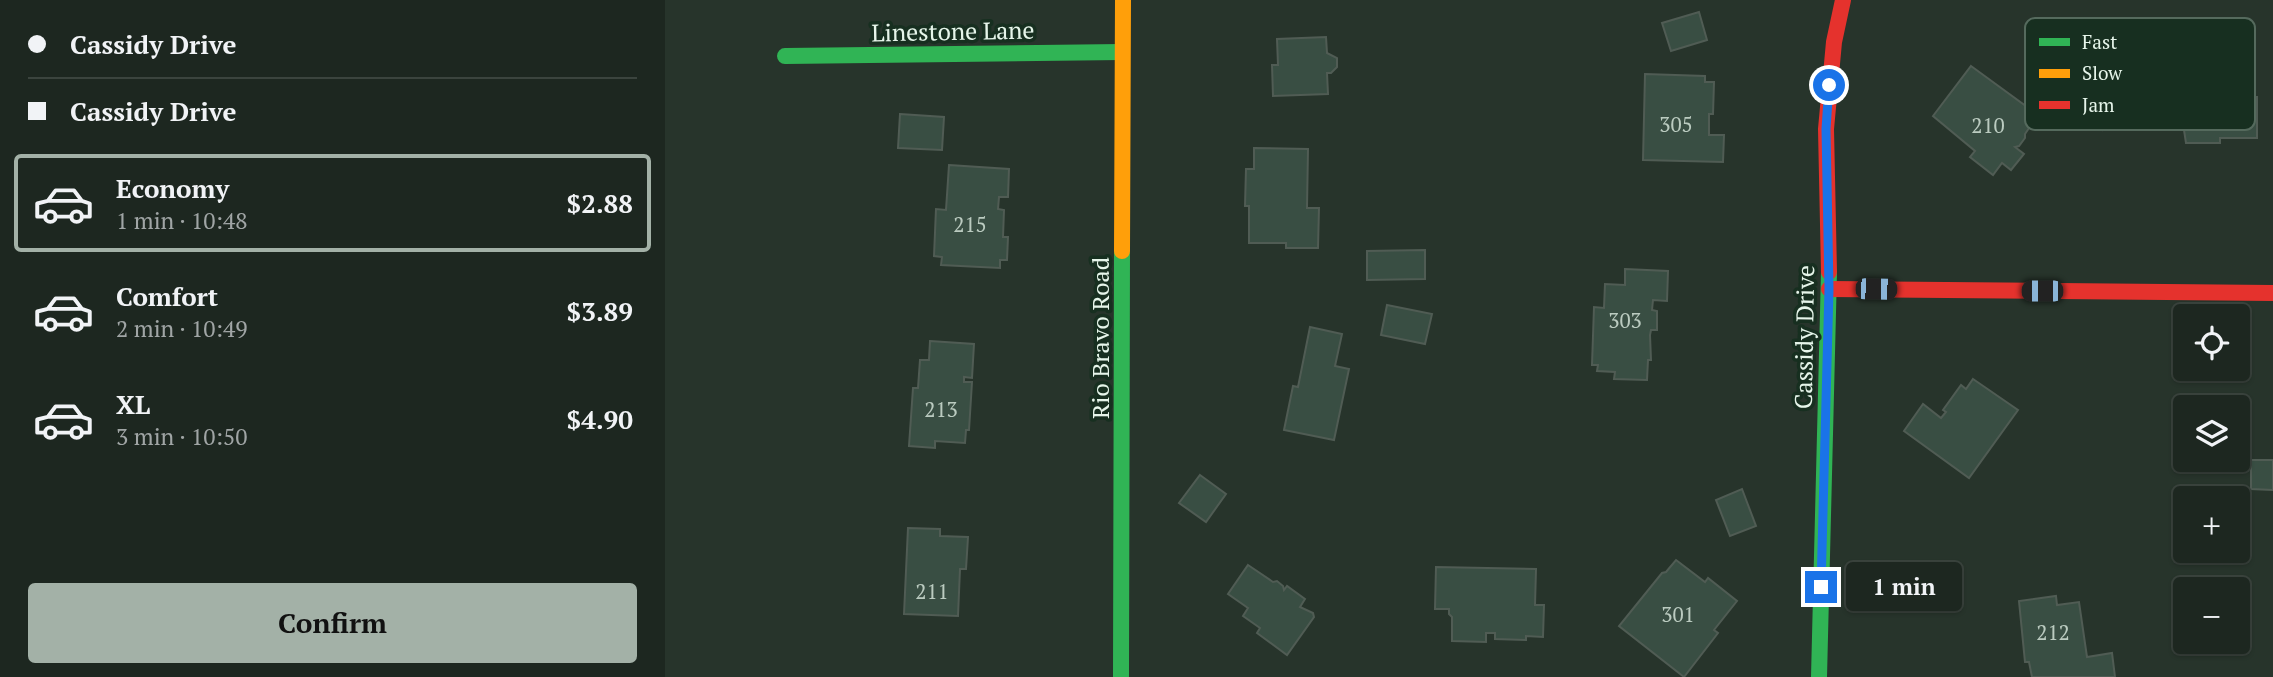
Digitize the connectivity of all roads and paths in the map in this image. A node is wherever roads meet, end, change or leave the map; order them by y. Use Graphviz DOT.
graph roads {
  1 [pos="1123,0"];
  2 [pos="1843,0"];
  3 [pos="1122,52"];
  4 [pos="785,56"];
  5 [pos="1829,289"];
  6 [pos="2273,293"];
  7 [pos="1121,677"];
  8 [pos="1819,677"];
  1 -- 3 [label="street, Rio Bravo Road"];
  2 -- 5 [label="street, Cassidy Drive"];
  3 -- 4 [label="street, Linestone Lane"];
  3 -- 7 [label="street, Rio Bravo Road"];
  5 -- 6 [label="street"];
  5 -- 8 [label="street, Cassidy Drive"];
}
